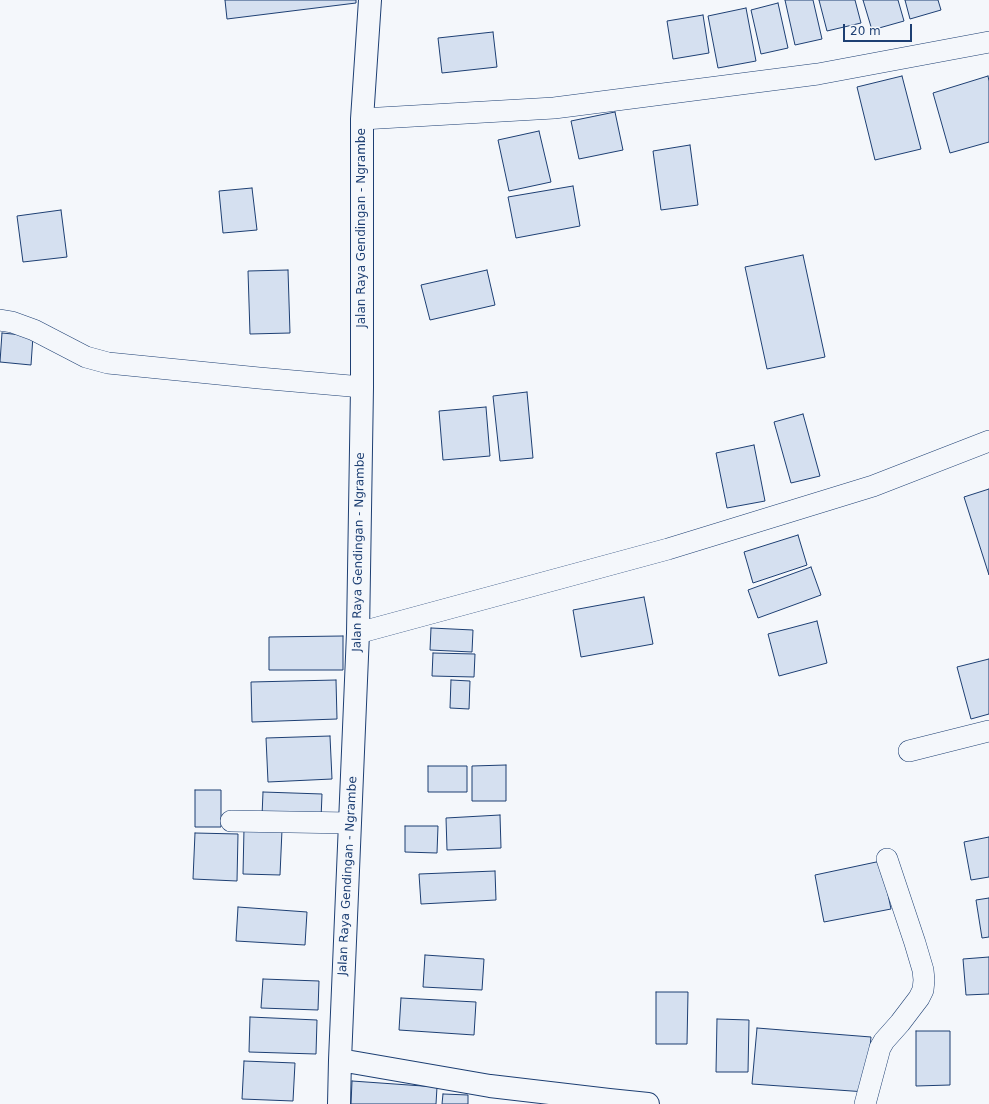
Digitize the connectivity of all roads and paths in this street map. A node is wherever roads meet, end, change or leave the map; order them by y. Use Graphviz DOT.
graph roads {
  1 [pos="370,0"];
  2 [pos="989,42"];
  3 [pos="362,119"];
  4 [pos="0,320"];
  5 [pos="362,386"];
  6 [pos="989,442"];
  7 [pos="358,633"];
  8 [pos="989,731"];
  9 [pos="909,751"];
  10 [pos="231,822"];
  11 [pos="350,823"];
  12 [pos="887,859"];
  13 [pos="340,1060"];
  14 [pos="339,1104"];
  15 [pos="648,1104"];
  16 [pos="865,1104"];
  1 -- 3 [label="main road, Jalan Raya Gendingan - Ngrambe"];
  2 -- 3 [label="street"];
  3 -- 5 [label="main road, Jalan Raya Gendingan - Ngrambe"];
  4 -- 5 [label="street"];
  5 -- 7 [label="main road, Jalan Raya Gendingan - Ngrambe"];
  6 -- 7 [label="street"];
  7 -- 11 [label="main road, Jalan Raya Gendingan - Ngrambe"];
  8 -- 9 [label="street"];
  10 -- 11 [label="street"];
  11 -- 13 [label="main road, Jalan Raya Gendingan - Ngrambe"];
  12 -- 16 [label="street"];
  13 -- 14 [label="main road, Jalan Raya Gendingan - Ngrambe"];
  13 -- 15 [label="main road"];
}
